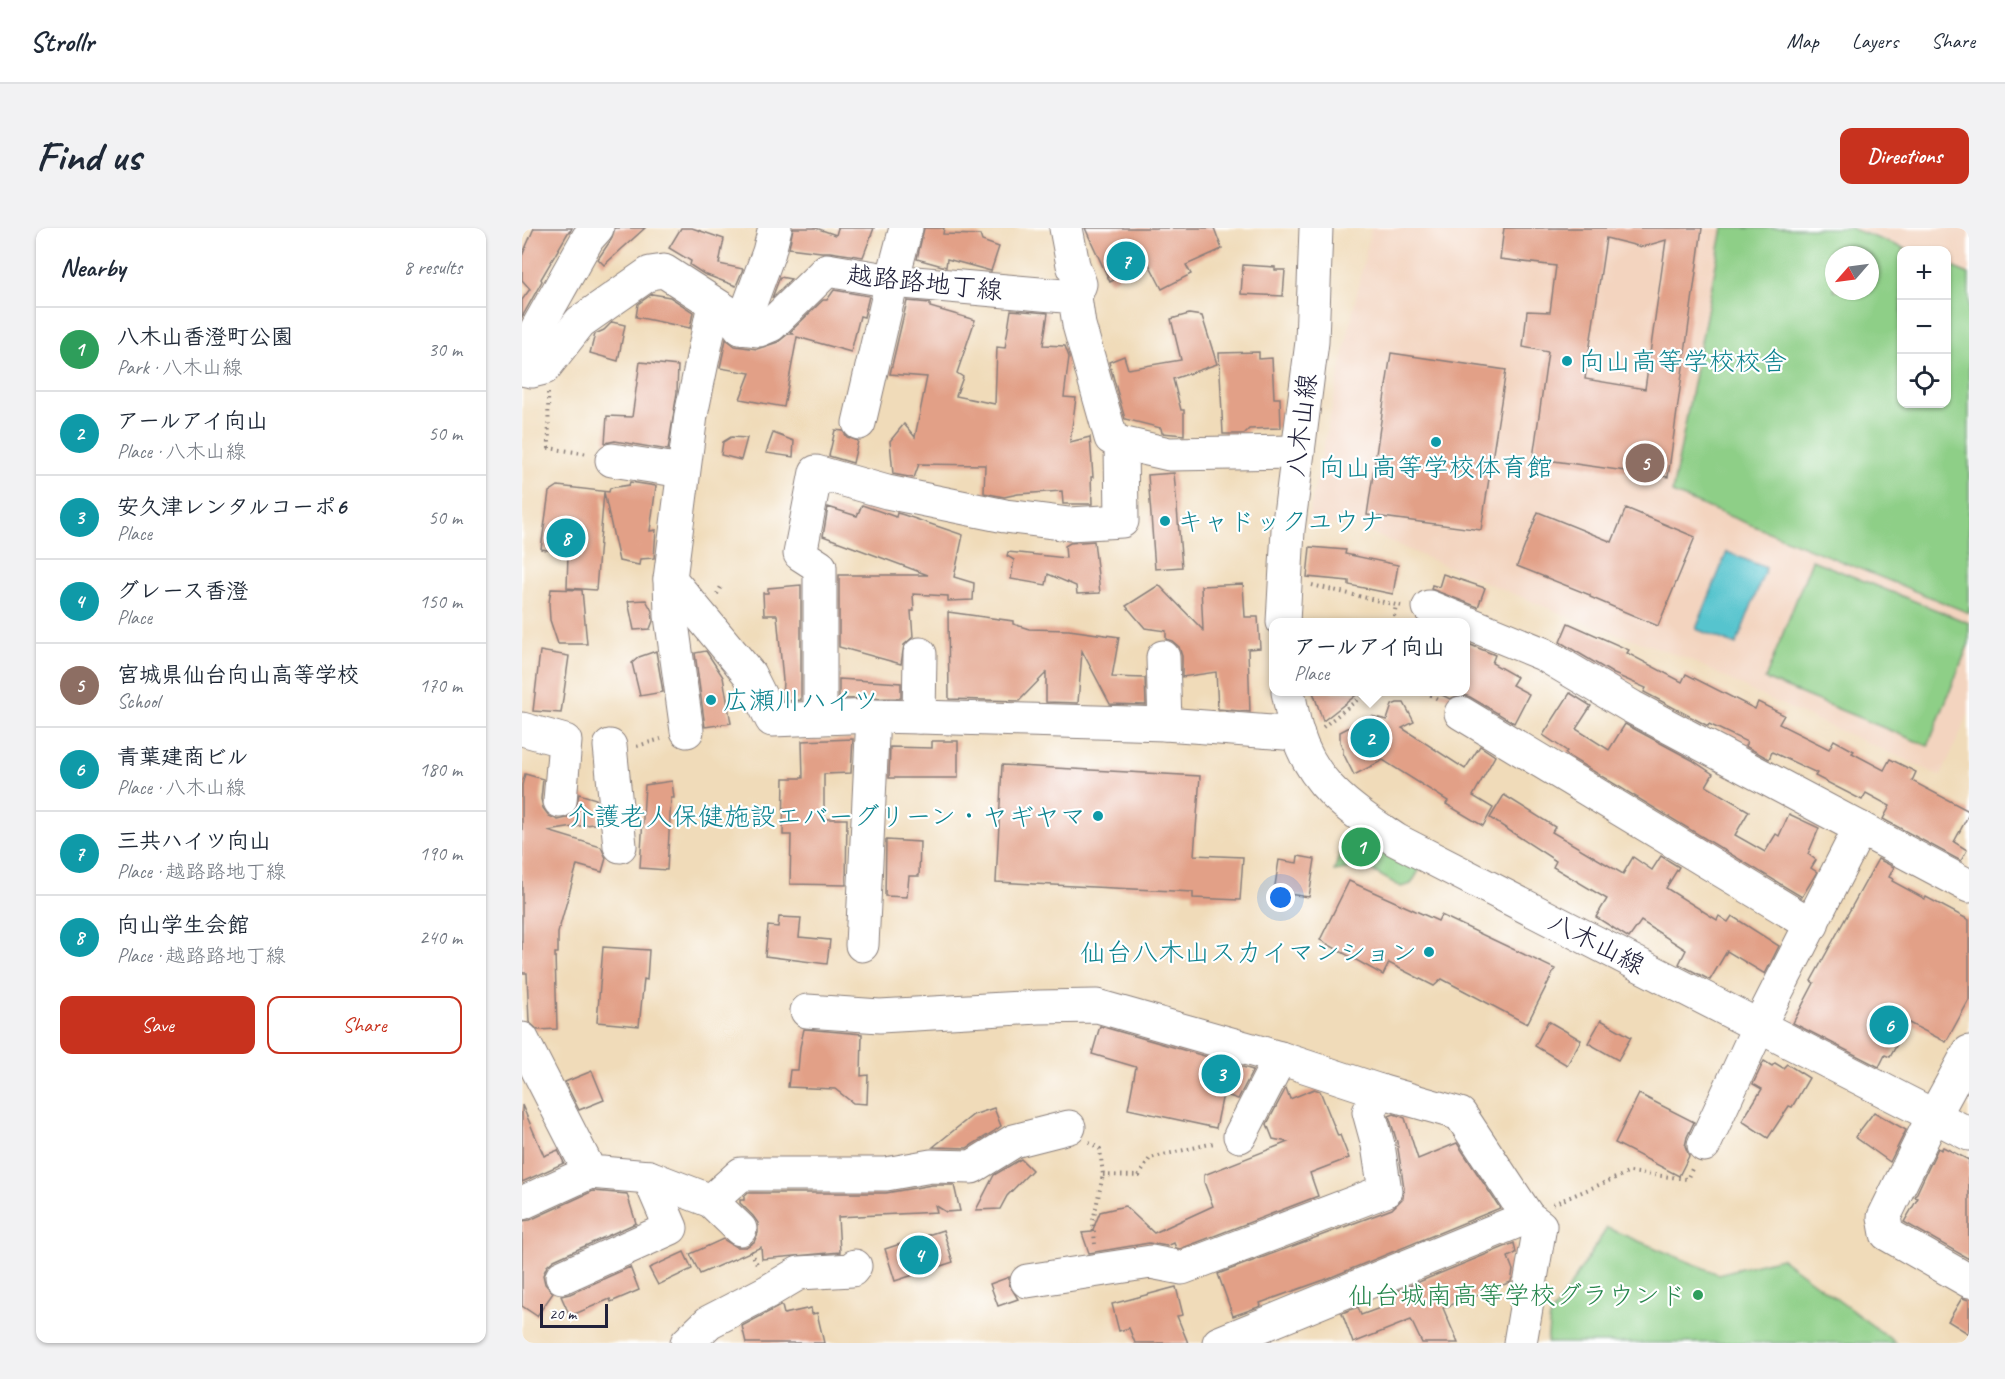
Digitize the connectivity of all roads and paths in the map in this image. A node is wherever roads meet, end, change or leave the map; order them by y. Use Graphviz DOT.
graph roads {
  1 [pos="597,228"];
  2 [pos="775,228"];
  3 [pos="906,228"];
  4 [pos="1066,228"];
  5 [pos="1316,228"];
  6 [pos="892,281"];
  7 [pos="1075,297"];
  8 [pos="714,304"];
  9 [pos="741,328"];
  10 [pos="522,349"];
  11 [pos="555,354"];
  12 [pos="522,369"];
  13 [pos="859,423"];
  14 [pos="1121,443"];
  15 [pos="1298,452"];
  16 [pos="612,460"];
  17 [pos="683,471"];
  18 [pos="670,579"];
  19 [pos="1286,579"];
  20 [pos="1395,605"];
  21 [pos="1429,607"];
  22 [pos="1283,618"];
  23 [pos="1393,618"];
  24 [pos="1456,618"];
  25 [pos="1470,624"];
  26 [pos="920,654"];
  27 [pos="1162,657"];
  28 [pos="1289,696"];
  29 [pos="1361,696"];
  30 [pos="1461,713"];
  31 [pos="873,716"];
  32 [pos="919,717"];
  33 [pos="820,718"];
  34 [pos="1166,724"];
  35 [pos="522,729"];
  36 [pos="687,731"];
  37 [pos="1300,739"];
  38 [pos="565,741"];
  39 [pos="620,747"];
  40 [pos="560,801"];
  41 [pos="1860,828"];
  42 [pos="620,846"];
  43 [pos="1967,879"];
  44 [pos="1812,925"];
  45 [pos="862,945"];
  46 [pos="807,1011"];
  47 [pos="1759,1026"];
  48 [pos="522,1039"];
  49 [pos="1969,1052"];
  50 [pos="1280,1058"];
  51 [pos="1380,1091"];
  52 [pos="1934,1117"];
  53 [pos="1069,1127"];
  54 [pos="1969,1134"];
  55 [pos="1240,1136"];
  56 [pos="1704,1145"];
  57 [pos="1100,1149"];
  58 [pos="590,1172"];
  59 [pos="1104,1175"];
  60 [pos="649,1177"];
  61 [pos="711,1202"];
  62 [pos="522,1203"];
  63 [pos="1534,1222"];
  64 [pos="740,1229"];
  65 [pos="855,1266"];
  66 [pos="1098,1270"];
  67 [pos="562,1277"];
  68 [pos="1027,1281"];
  69 [pos="1969,1281"];
  70 [pos="767,1292"];
  71 [pos="1519,1342"];
  72 [pos="687,1343"];
  73 [pos="1219,1343"];
  1 -- 10 [label="street"];
  2 -- 9 [label="street"];
  3 -- 6 [label="street"];
  4 -- 7 [label="street"];
  5 -- 15 [label="street, 八木山線"];
  6 -- 7 [label="street, 越路路地丁線"];
  6 -- 9 [label="street, 越路路地丁線"];
  6 -- 13 [label="street"];
  7 -- 14 [label="street"];
  8 -- 9 [label="street"];
  8 -- 11 [label="street"];
  8 -- 17 [label="street"];
  11 -- 12 [label="street"];
  11 -- 16 [label="path"];
  14 -- 15 [label="street"];
  14 -- 33 [label="street"];
  15 -- 19 [label="street, 八木山線"];
  16 -- 17 [label="street"];
  17 -- 18 [label="street"];
  18 -- 33 [label="street"];
  18 -- 36 [label="street"];
  19 -- 20 [label="path"];
  19 -- 22 [label="street, 八木山線"];
  20 -- 21 [label="path"];
  20 -- 23 [label="path"];
  21 -- 24 [label="street"];
  25 -- 41 [label="street"];
  26 -- 32 [label="street"];
  27 -- 34 [label="street"];
  28 -- 37 [label="street, 八木山線"];
  29 -- 37 [label="path"];
  30 -- 44 [label="street"];
  31 -- 32 [label="street"];
  31 -- 33 [label="street"];
  31 -- 45 [label="street"];
  32 -- 34 [label="street"];
  34 -- 37 [label="street"];
  35 -- 38 [label="street"];
  36 -- 39 [label="path"];
  37 -- 47 [label="street, 八木山線"];
  38 -- 39 [label="street"];
  38 -- 40 [label="street"];
  39 -- 42 [label="street"];
  41 -- 43 [label="street"];
  41 -- 44 [label="street"];
  44 -- 47 [label="street"];
  46 -- 50 [label="street"];
  47 -- 52 [label="street, 八木山線"];
  47 -- 56 [label="street"];
  48 -- 58 [label="street"];
  49 -- 52 [label="street"];
  50 -- 51 [label="street"];
  50 -- 55 [label="street"];
  51 -- 63 [label="street"];
  51 -- 66 [label="street"];
  52 -- 54 [label="street, 八木山線"];
  52 -- 69 [label="street"];
  53 -- 61 [label="street"];
  55 -- 59 [label="path"];
  56 -- 63 [label="path"];
  57 -- 59 [label="path"];
  58 -- 60 [label="street"];
  58 -- 62 [label="street"];
  59 -- 66 [label="path"];
  60 -- 61 [label="street"];
  60 -- 67 [label="street"];
  61 -- 64 [label="street"];
  63 -- 71 [label="street"];
  63 -- 73 [label="street"];
  64 -- 70 [label="path"];
  65 -- 70 [label="street"];
  66 -- 68 [label="street"];
  70 -- 72 [label="street"];
}
